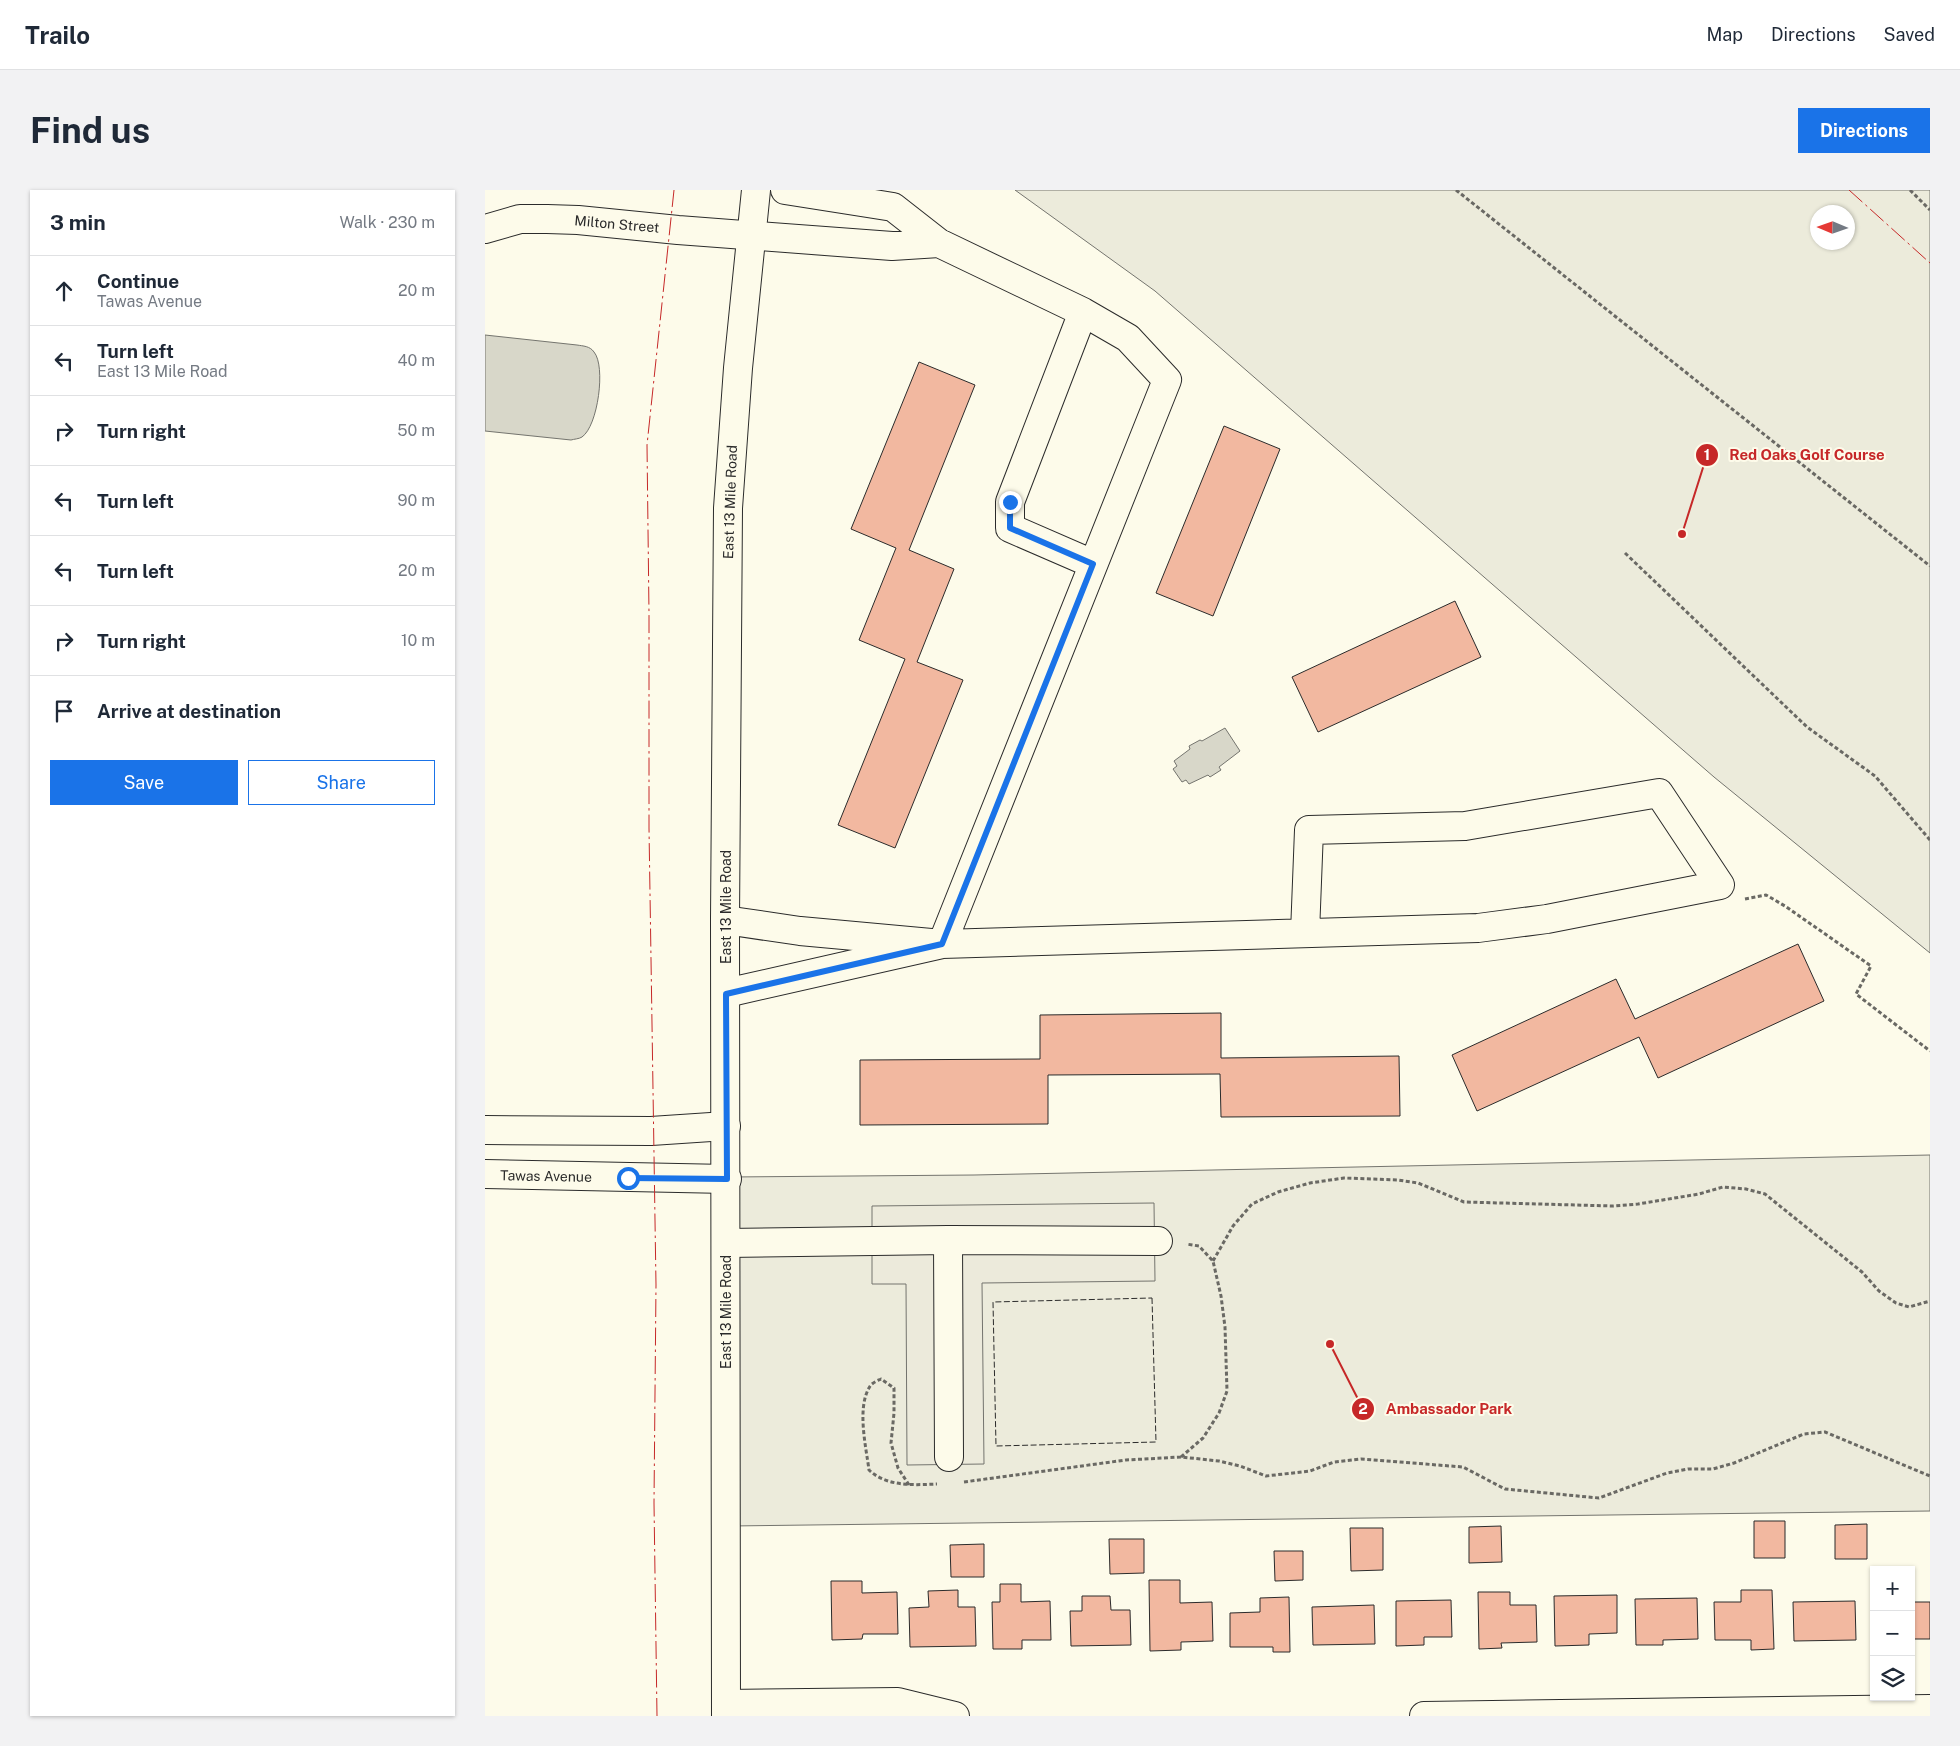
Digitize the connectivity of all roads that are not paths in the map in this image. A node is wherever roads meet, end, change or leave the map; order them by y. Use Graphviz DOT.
graph roads {
  1 [pos="756,190"];
  2 [pos="785,190"];
  3 [pos="485,229"];
  4 [pos="751,235"];
  5 [pos="939,243"];
  6 [pos="1083,312"];
  7 [pos="1093,564"];
  8 [pos="725,920"];
  9 [pos="1305,933"];
  10 [pos="942,944"];
  11 [pos="726,994"];
  12 [pos="727,1126"];
  13 [pos="485,1130"];
  14 [pos="485,1174"];
  15 [pos="727,1179"];
  16 [pos="948,1240"];
  17 [pos="1158,1241"];
  18 [pos="726,1243"];
  19 [pos="949,1457"];
  20 [pos="726,1710"];
  21 [pos="1930,1710"];
  22 [pos="955,1716"];
  23 [pos="1424,1716"];
  1 -- 4 [label="main road, East 13 Mile Road"];
  2 -- 5 [label="main road"];
  3 -- 4 [label="main road, Milton Street"];
  4 -- 5 [label="main road, Milton Street"];
  4 -- 8 [label="main road, East 13 Mile Road"];
  5 -- 6 [label="main road"];
  6 -- 7 [label="main road"];
  6 -- 7 [label="main road"];
  7 -- 10 [label="main road"];
  8 -- 10 [label="main road"];
  8 -- 11 [label="main road, East 13 Mile Road"];
  9 -- 9 [label="main road"];
  9 -- 10 [label="main road"];
  10 -- 11 [label="main road"];
  11 -- 12 [label="main road, East 13 Mile Road"];
  12 -- 13 [label="main road"];
  12 -- 15 [label="main road, East 13 Mile Road"];
  14 -- 15 [label="main road, Tawas Avenue"];
  15 -- 18 [label="main road, East 13 Mile Road"];
  16 -- 17 [label="main road"];
  16 -- 18 [label="main road"];
  16 -- 19 [label="main road"];
  18 -- 20 [label="main road, East 13 Mile Road"];
  20 -- 22 [label="main road"];
  21 -- 23 [label="main road"];
}
